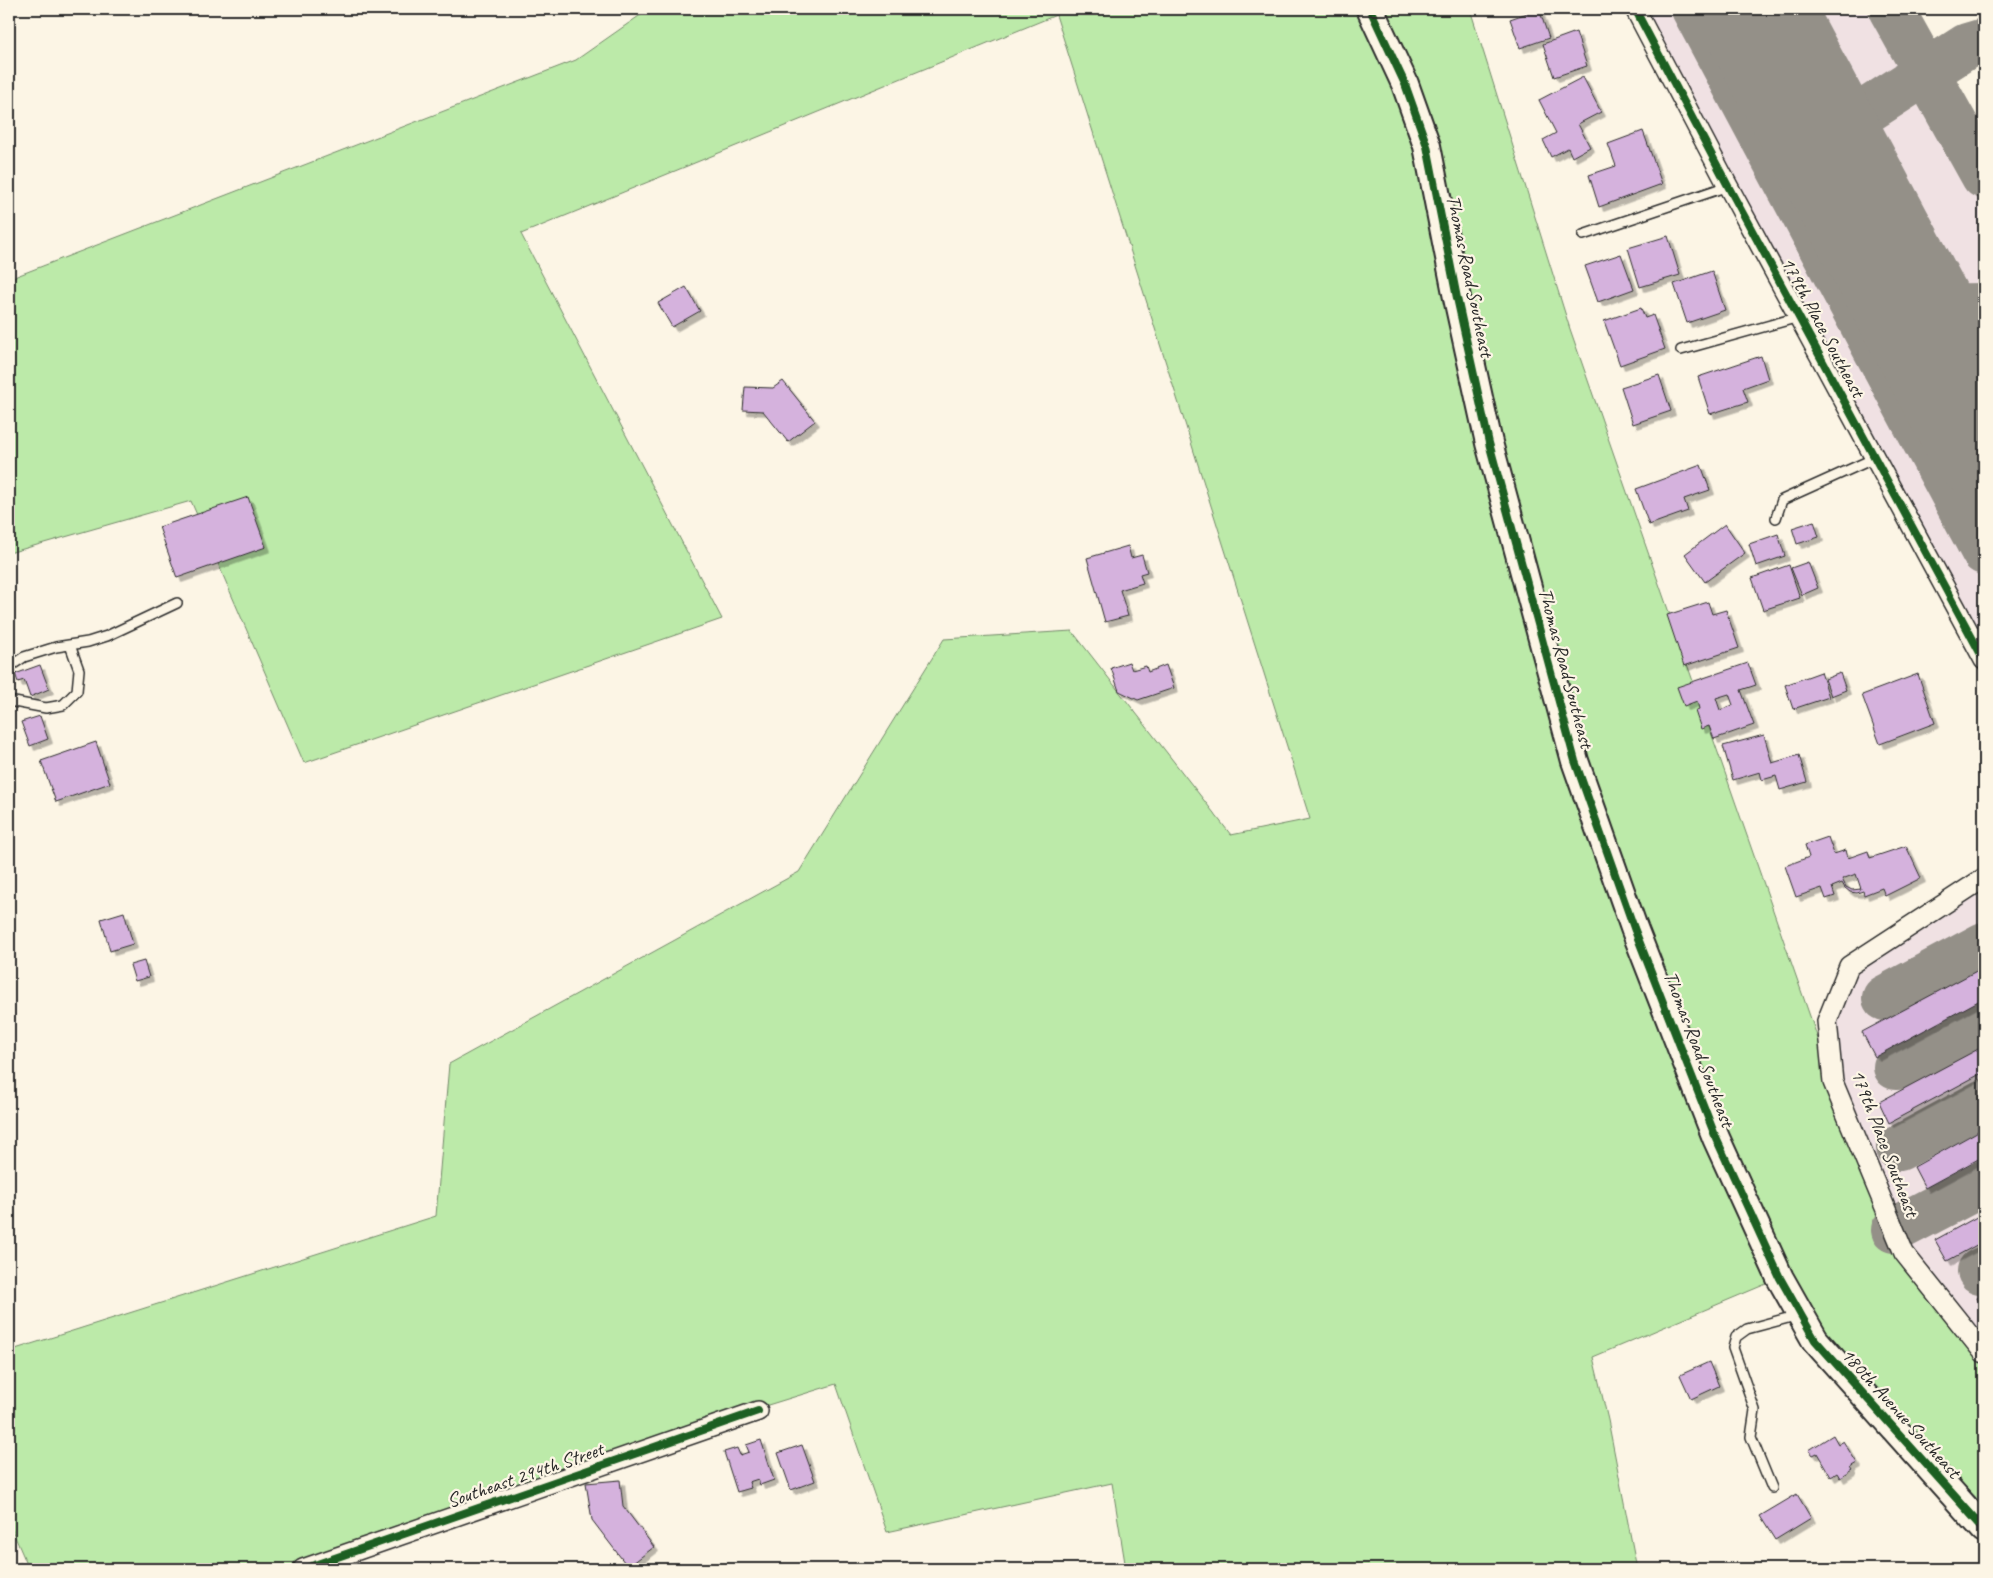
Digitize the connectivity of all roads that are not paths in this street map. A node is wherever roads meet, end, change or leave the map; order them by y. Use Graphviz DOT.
graph roads {
  1 [pos="1370,9"];
  2 [pos="1634,9"];
  3 [pos="1728,186"];
  4 [pos="1583,235"];
  5 [pos="1799,317"];
  6 [pos="1680,350"];
  7 [pos="1875,458"];
  8 [pos="1776,518"];
  9 [pos="177,602"];
  10 [pos="70,645"];
  11 [pos="1984,660"];
  12 [pos="9,667"];
  13 [pos="9,701"];
  14 [pos="1984,878"];
  15 [pos="1799,1314"];
  16 [pos="1984,1353"];
  17 [pos="758,1411"];
  18 [pos="1772,1488"];
  19 [pos="1984,1529"];
  20 [pos="303,1569"];
  1 -- 15 [label="street, Thomas Road Southeast"];
  2 -- 3 [label="street, 179th Place Southeast"];
  3 -- 4 [label="lane"];
  3 -- 5 [label="street, 179th Place Southeast"];
  5 -- 6 [label="lane"];
  5 -- 7 [label="street, 179th Place Southeast"];
  7 -- 8 [label="lane"];
  7 -- 11 [label="street, 179th Place Southeast"];
  9 -- 10 [label="lane"];
  10 -- 12 [label="lane"];
  10 -- 13 [label="lane"];
  14 -- 16 [label="street, 179th Place Southeast"];
  15 -- 18 [label="lane"];
  15 -- 19 [label="street, 180th Avenue Southeast"];
  17 -- 20 [label="street, Southeast 294th Street"];
}
